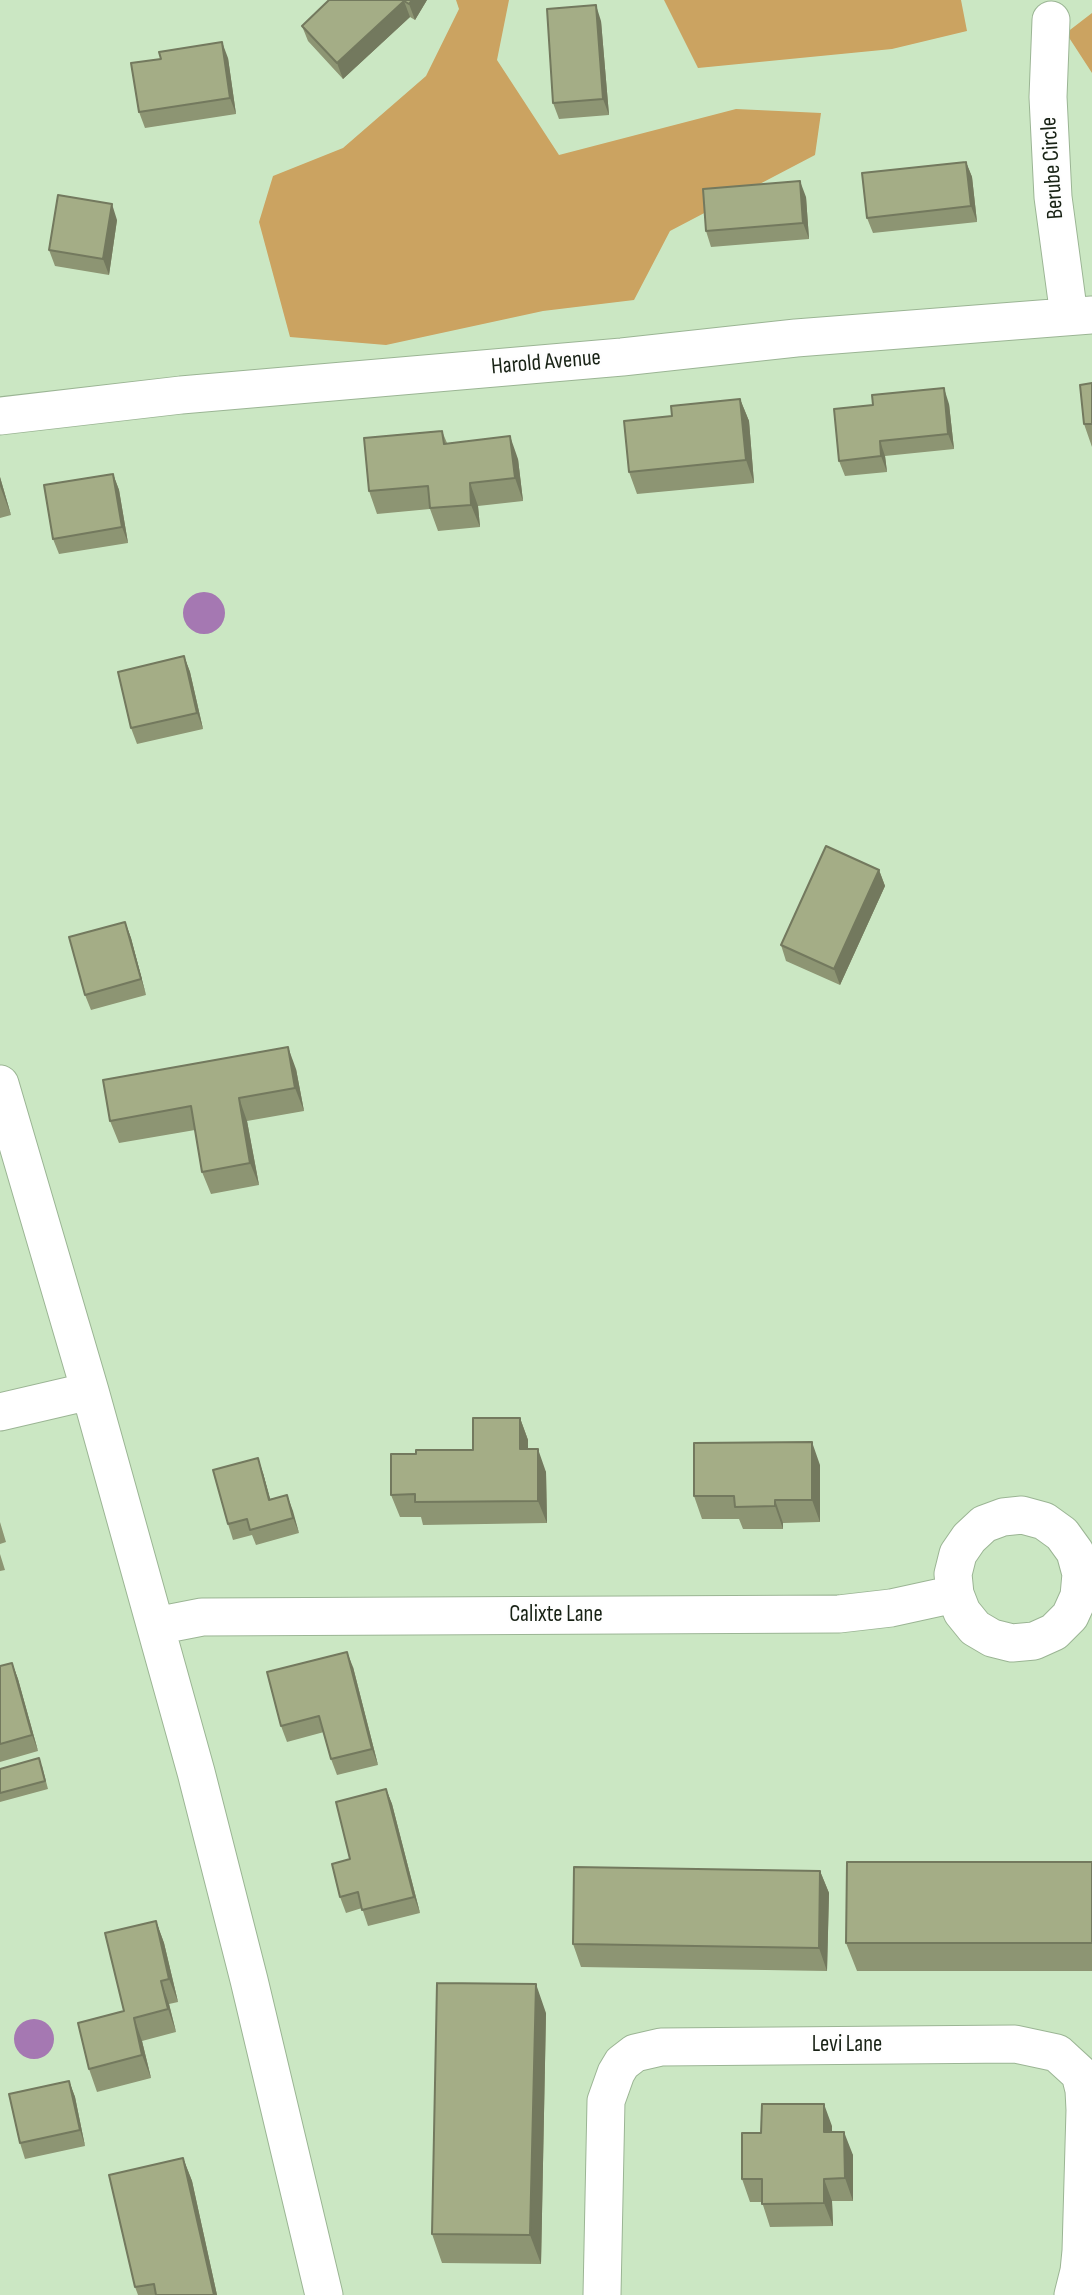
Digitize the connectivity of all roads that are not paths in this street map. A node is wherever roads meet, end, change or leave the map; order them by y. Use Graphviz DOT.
graph roads {
  1 [pos="1051,20"];
  2 [pos="1081,316"];
  3 [pos="0,416"];
  4 [pos="0,1084"];
  5 [pos="90,1391"];
  6 [pos="0,1412"];
  7 [pos="955,1594"];
  8 [pos="156,1626"];
  9 [pos="324,2295"];
  10 [pos="602,2295"];
  11 [pos="1073,2295"];
  1 -- 2 [label="street, Berube Circle"];
  2 -- 3 [label="street, Harold Avenue"];
  4 -- 5 [label="street"];
  5 -- 6 [label="street"];
  5 -- 8 [label="street"];
  7 -- 8 [label="street, Calixte Lane"];
  8 -- 9 [label="street"];
  10 -- 11 [label="street, Levi Lane"];
}
